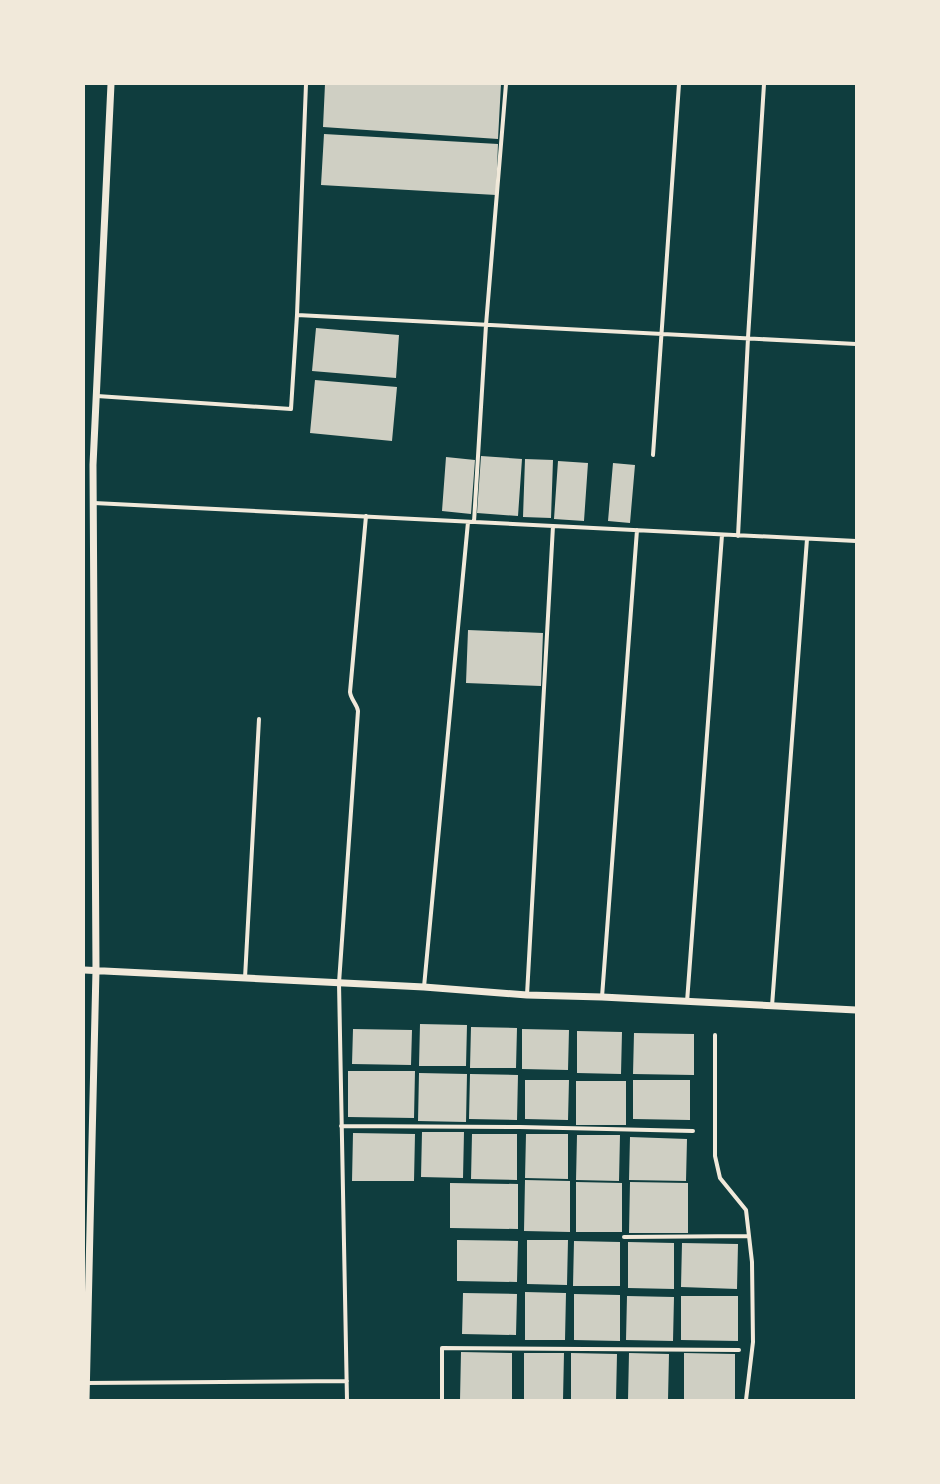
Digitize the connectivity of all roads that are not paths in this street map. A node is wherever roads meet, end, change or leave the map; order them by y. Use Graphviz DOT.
graph roads {
  1 [pos="111,84"];
  2 [pos="306,84"];
  3 [pos="506,84"];
  4 [pos="679,84"];
  5 [pos="764,84"];
  6 [pos="297,315"];
  7 [pos="486,325"];
  8 [pos="661,334"];
  9 [pos="748,338"];
  10 [pos="856,344"];
  11 [pos="97,396"];
  12 [pos="653,455"];
  13 [pos="94,504"];
  14 [pos="366,516"];
  15 [pos="468,522"];
  16 [pos="474,522"];
  17 [pos="553,526"];
  18 [pos="638,530"];
  19 [pos="722,535"];
  20 [pos="738,536"];
  21 [pos="807,539"];
  22 [pos="856,541"];
  23 [pos="259,719"];
  24 [pos="84,970"];
  25 [pos="96,970"];
  26 [pos="245,978"];
  27 [pos="338,983"];
  28 [pos="424,988"];
  29 [pos="528,994"];
  30 [pos="602,997"];
  31 [pos="687,1002"];
  32 [pos="772,1006"];
  33 [pos="856,1010"];
  34 [pos="714,1035"];
  35 [pos="341,1126"];
  36 [pos="693,1132"];
  37 [pos="749,1236"];
  38 [pos="624,1237"];
  39 [pos="739,1350"];
  40 [pos="347,1381"];
  41 [pos="86,1383"];
  42 [pos="86,1400"];
  43 [pos="347,1400"];
  44 [pos="442,1400"];
  45 [pos="746,1400"];
  1 -- 11 [label="street"];
  2 -- 6 [label="street"];
  3 -- 7 [label="street"];
  4 -- 8 [label="street"];
  5 -- 9 [label="street"];
  6 -- 7 [label="street"];
  6 -- 11 [label="street"];
  7 -- 8 [label="street"];
  7 -- 16 [label="street"];
  8 -- 9 [label="street"];
  8 -- 12 [label="street"];
  9 -- 10 [label="street"];
  9 -- 20 [label="street"];
  11 -- 13 [label="street"];
  13 -- 14 [label="street"];
  13 -- 25 [label="street"];
  14 -- 15 [label="street"];
  14 -- 27 [label="street"];
  15 -- 16 [label="street"];
  15 -- 28 [label="street"];
  16 -- 17 [label="street"];
  17 -- 18 [label="street"];
  17 -- 29 [label="street"];
  18 -- 19 [label="street"];
  18 -- 30 [label="street"];
  19 -- 20 [label="street"];
  19 -- 31 [label="street"];
  20 -- 21 [label="street"];
  21 -- 22 [label="street"];
  21 -- 32 [label="street"];
  23 -- 26 [label="street"];
  24 -- 25 [label="street"];
  25 -- 26 [label="street"];
  25 -- 41 [label="street"];
  26 -- 27 [label="street"];
  27 -- 28 [label="street"];
  27 -- 35 [label="street"];
  28 -- 29 [label="street"];
  29 -- 30 [label="street"];
  30 -- 31 [label="street"];
  31 -- 32 [label="street"];
  32 -- 33 [label="street"];
  34 -- 37 [label="street"];
  35 -- 36 [label="street"];
  35 -- 40 [label="street"];
  37 -- 38 [label="street"];
  37 -- 45 [label="street"];
  39 -- 44 [label="street"];
  40 -- 41 [label="street"];
  40 -- 43 [label="street"];
  41 -- 42 [label="street"];
}
